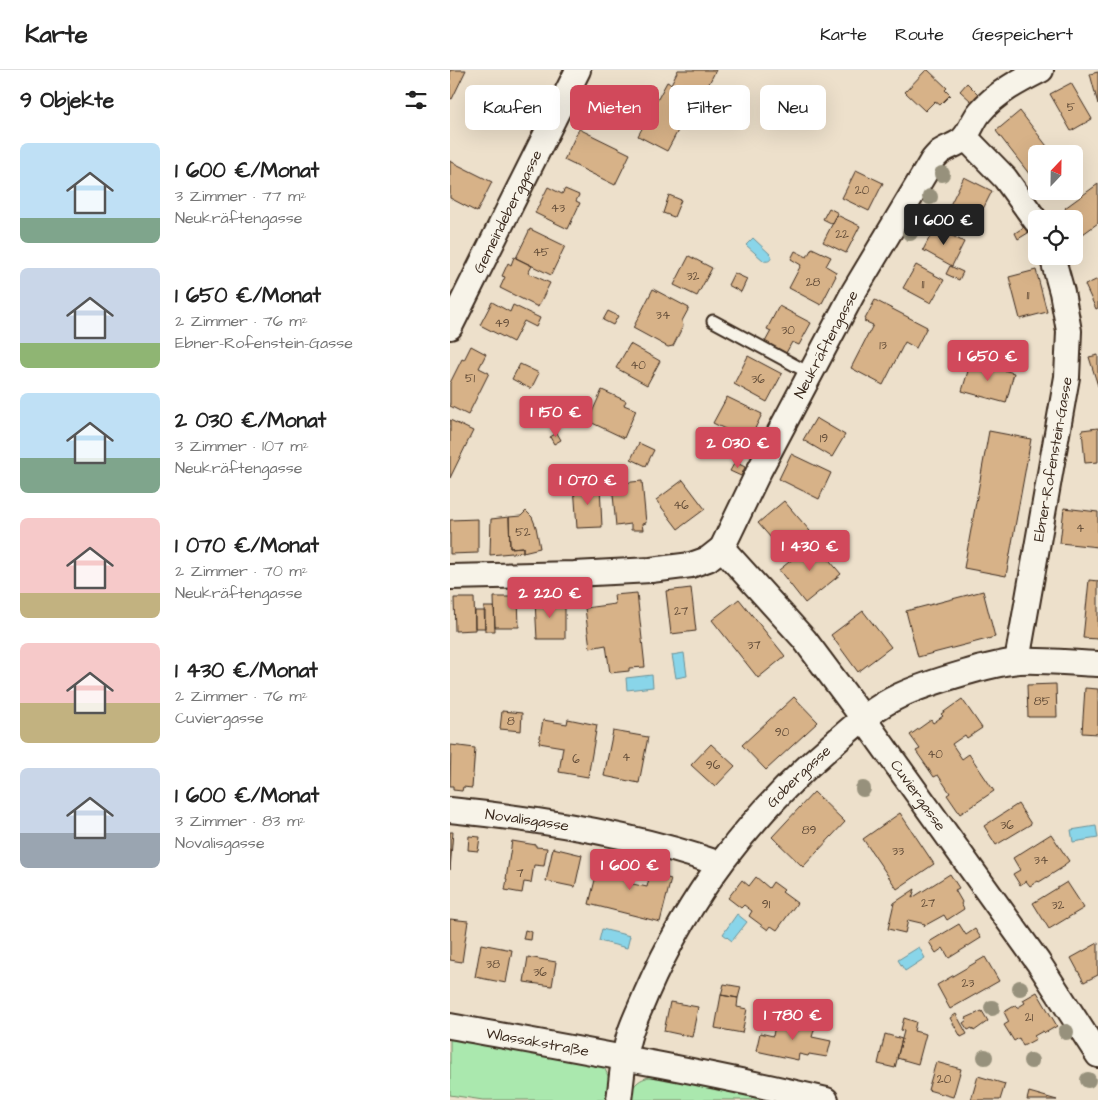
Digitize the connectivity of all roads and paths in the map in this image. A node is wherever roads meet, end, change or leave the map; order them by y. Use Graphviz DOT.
graph roads {
  1 [pos="578,70"];
  2 [pos="1041,70"];
  3 [pos="965,137"];
  4 [pos="1028,210"];
  5 [pos="1054,265"];
  6 [pos="712,321"];
  7 [pos="450,327"];
  8 [pos="811,374"];
  9 [pos="722,548"];
  10 [pos="450,577"];
  11 [pos="1017,661"];
  12 [pos="1098,664"];
  13 [pos="863,718"];
  14 [pos="450,810"];
  15 [pos="720,864"];
  16 [pos="450,1026"];
  17 [pos="1098,1054"];
  18 [pos="624,1058"];
  19 [pos="619,1100"];
  20 [pos="826,1100"];
  1 -- 7 [label="street, Gemeindeberggasse"];
  2 -- 3 [label="street, Neukräftengasse"];
  3 -- 4 [label="street"];
  3 -- 8 [label="street, Neukräftengasse"];
  5 -- 11 [label="street, Ebner-Rofenstein-Gasse"];
  6 -- 8 [label="lane"];
  8 -- 9 [label="street, Neukräftengasse"];
  9 -- 10 [label="street"];
  9 -- 13 [label="street, Cuviergasse"];
  11 -- 12 [label="street, Gobergasse"];
  11 -- 13 [label="street, Gobergasse"];
  13 -- 15 [label="street, Gobergasse"];
  13 -- 17 [label="street, Cuviergasse"];
  14 -- 15 [label="street, Novalisgasse"];
  15 -- 18 [label="street, Gobergasse"];
  16 -- 18 [label="street, Wlassakstraße"];
  18 -- 19 [label="street"];
  18 -- 20 [label="street, Wlassakstraße"];
}
